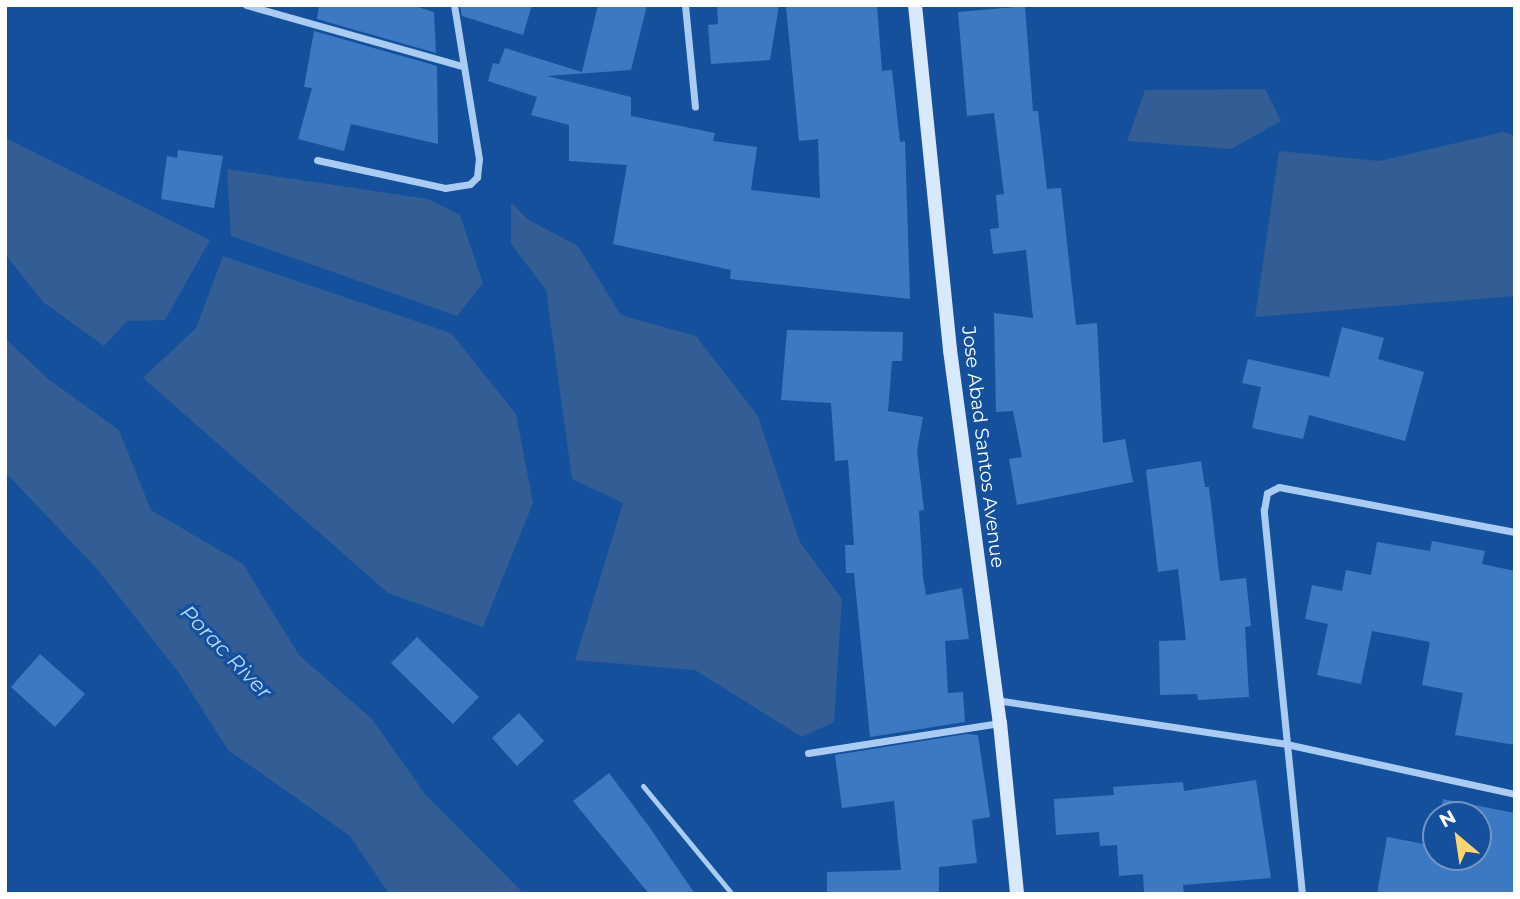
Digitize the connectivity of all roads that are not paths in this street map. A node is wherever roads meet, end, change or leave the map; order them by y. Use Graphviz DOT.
graph roads {
  1 [pos="246,5"];
  2 [pos="454,5"];
  3 [pos="685,5"];
  4 [pos="915,5"];
  5 [pos="461,66"];
  6 [pos="695,107"];
  7 [pos="317,160"];
  8 [pos="1515,532"];
  9 [pos="996,699"];
  10 [pos="1000,723"];
  11 [pos="1286,744"];
  12 [pos="808,753"];
  13 [pos="643,786"];
  14 [pos="1515,794"];
  15 [pos="732,894"];
  16 [pos="1017,894"];
  17 [pos="1302,894"];
  1 -- 5 [label="street"];
  2 -- 5 [label="street"];
  3 -- 6 [label="street"];
  4 -- 9 [label="main road, Jose Abad Santos Avenue"];
  5 -- 7 [label="street"];
  8 -- 11 [label="street"];
  9 -- 10 [label="main road, Jose Abad Santos Avenue"];
  9 -- 11 [label="street"];
  10 -- 12 [label="street"];
  10 -- 16 [label="main road, Jose Abad Santos Avenue"];
  11 -- 14 [label="street"];
  11 -- 17 [label="street"];
  13 -- 15 [label="lane"];
}
